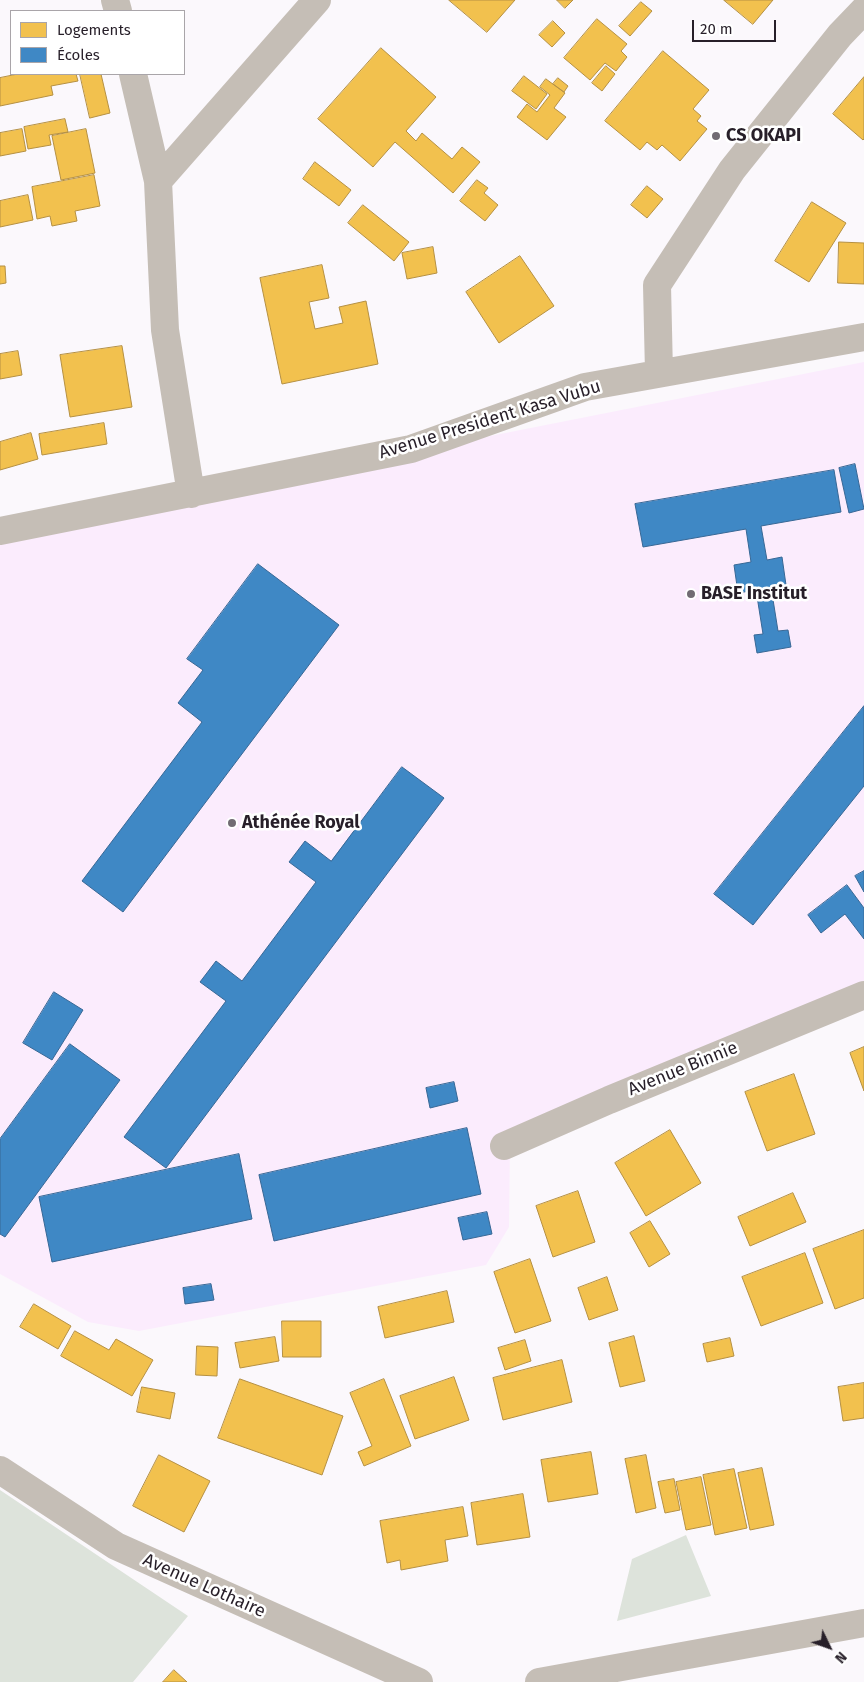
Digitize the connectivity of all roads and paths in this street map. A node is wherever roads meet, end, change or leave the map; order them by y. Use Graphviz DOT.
graph roads {
  1 [pos="317,0"];
  2 [pos="864,10"];
  3 [pos="133,75"];
  4 [pos="158,181"];
  5 [pos="864,337"];
  6 [pos="659,373"];
  7 [pos="191,494"];
  8 [pos="0,531"];
  9 [pos="864,995"];
  10 [pos="504,1146"];
  11 [pos="0,1470"];
  12 [pos="864,1623"];
  13 [pos="419,1682"];
  14 [pos="539,1682"];
  1 -- 4 [label="street"];
  2 -- 6 [label="street"];
  3 -- 4 [label="street"];
  4 -- 7 [label="street"];
  5 -- 6 [label="street, Avenue President Kasa Vubu"];
  6 -- 7 [label="street, Avenue President Kasa Vubu"];
  7 -- 8 [label="street, Avenue President Kasa Vubu"];
  9 -- 10 [label="street, Avenue Binnie"];
  11 -- 13 [label="street, Avenue Lothaire"];
  12 -- 14 [label="street"];
}
